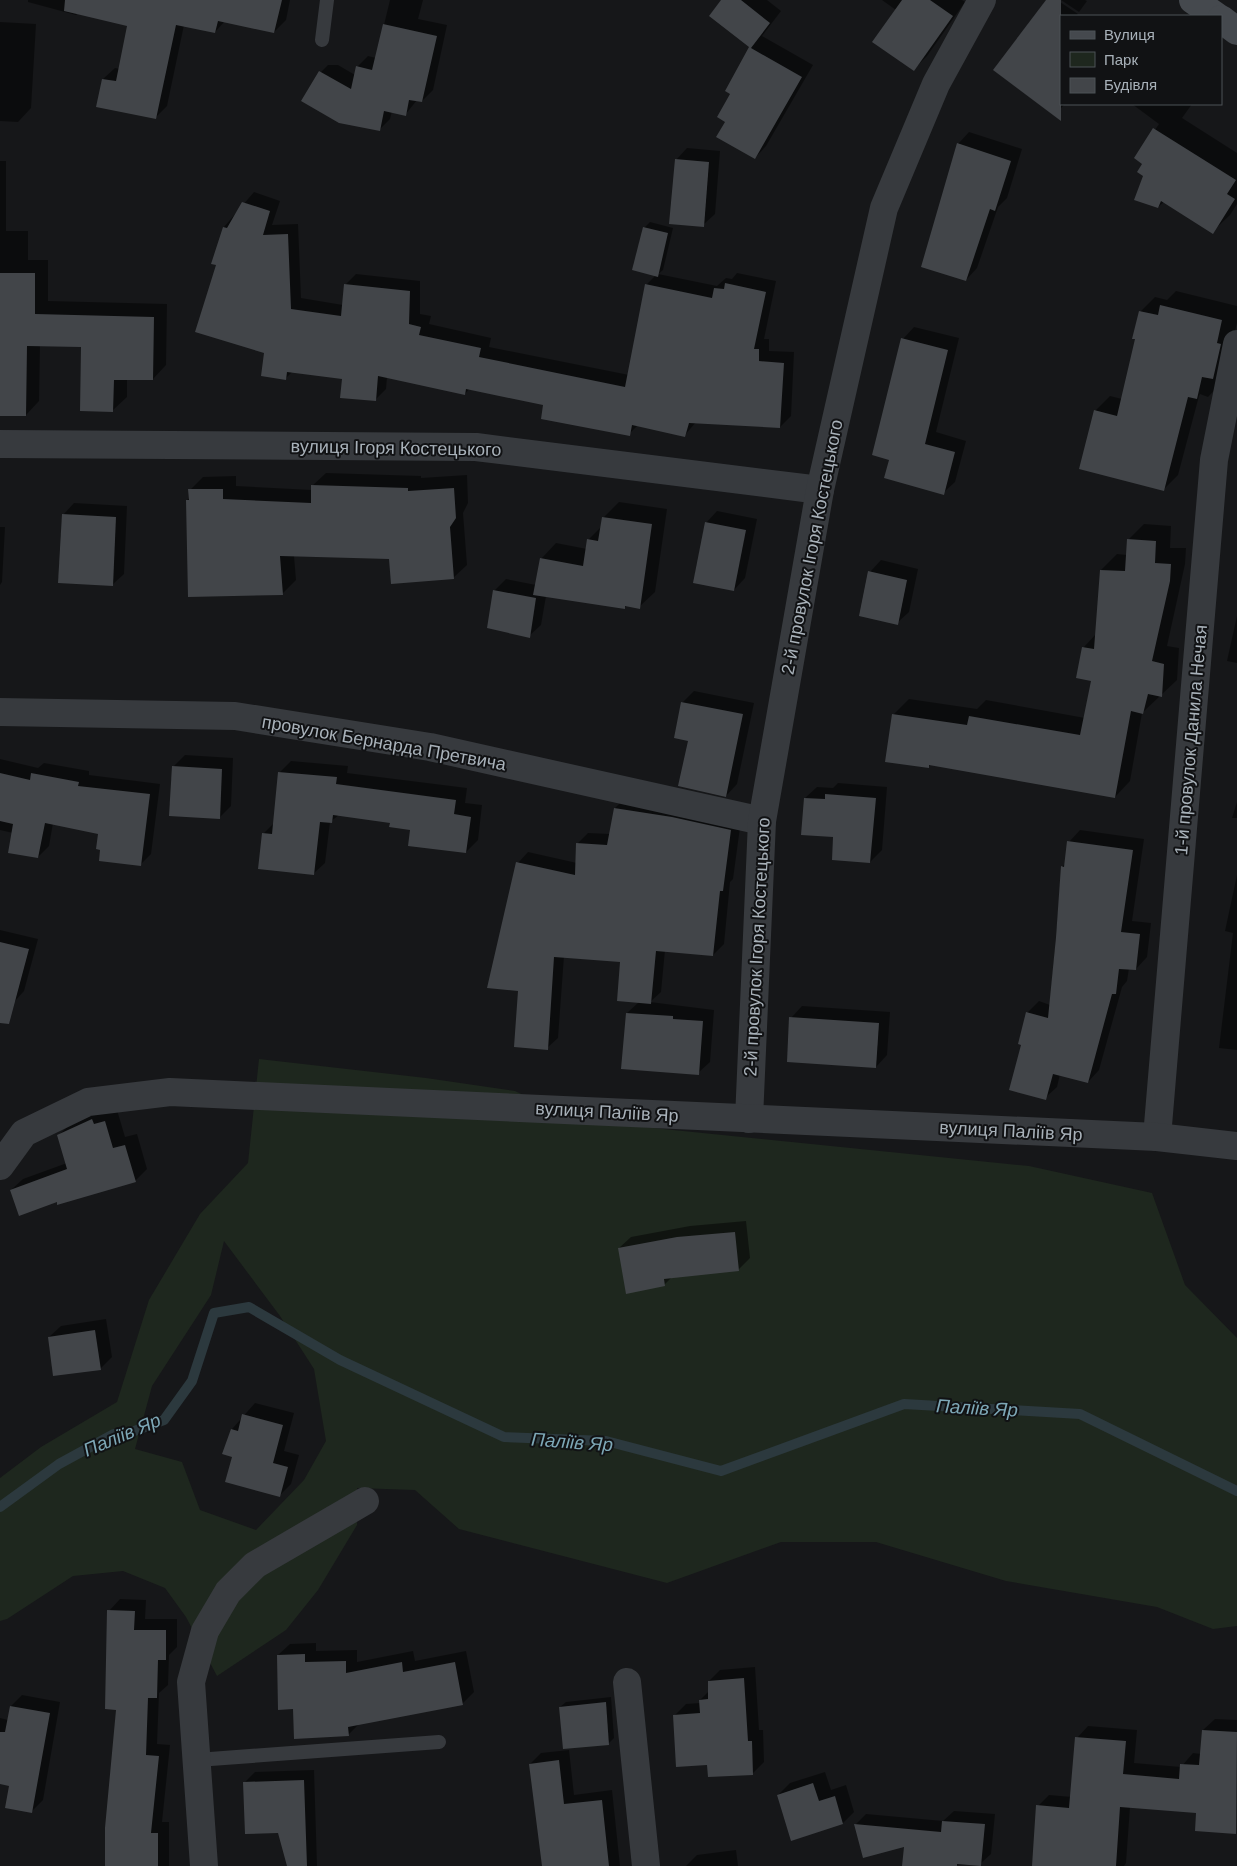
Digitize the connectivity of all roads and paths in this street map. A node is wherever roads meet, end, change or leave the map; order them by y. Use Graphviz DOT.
graph roads {
  1 [pos="327,0"];
  2 [pos="982,0"];
  3 [pos="1193,0"];
  4 [pos="1215,15"];
  5 [pos="1222,21"];
  6 [pos="1237,31"];
  7 [pos="322,40"];
  8 [pos="1237,344"];
  9 [pos="0,444"];
  10 [pos="820,490"];
  11 [pos="0,712"];
  12 [pos="762,821"];
  13 [pos="749,1118"];
  14 [pos="1156,1137"];
  15 [pos="1237,1146"];
  16 [pos="0,1166"];
  17 [pos="365,1501"];
  18 [pos="627,1682"];
  19 [pos="439,1742"];
  20 [pos="197,1760"];
  21 [pos="204,1866"];
  22 [pos="646,1866"];
  1 -- 7 [label="lane"];
  2 -- 10 [label="street, 2-й провулок Ігоря Костецького"];
  3 -- 4 [label="main road"];
  5 -- 6 [label="main road"];
  8 -- 14 [label="street, 1-й провулок Данила Нечая"];
  9 -- 10 [label="street, вулиця Ігоря Костецького"];
  10 -- 12 [label="street, 2-й провулок Ігоря Костецького"];
  11 -- 12 [label="street, провулок Бернарда Претвича"];
  12 -- 13 [label="street, 2-й провулок Ігоря Костецького"];
  13 -- 14 [label="street, вулиця Паліїв Яр"];
  13 -- 16 [label="street, вулиця Паліїв Яр"];
  14 -- 15 [label="street, вулиця Паліїв Яр"];
  17 -- 20 [label="street"];
  18 -- 22 [label="street"];
  19 -- 20 [label="lane"];
  20 -- 21 [label="street"];
}
